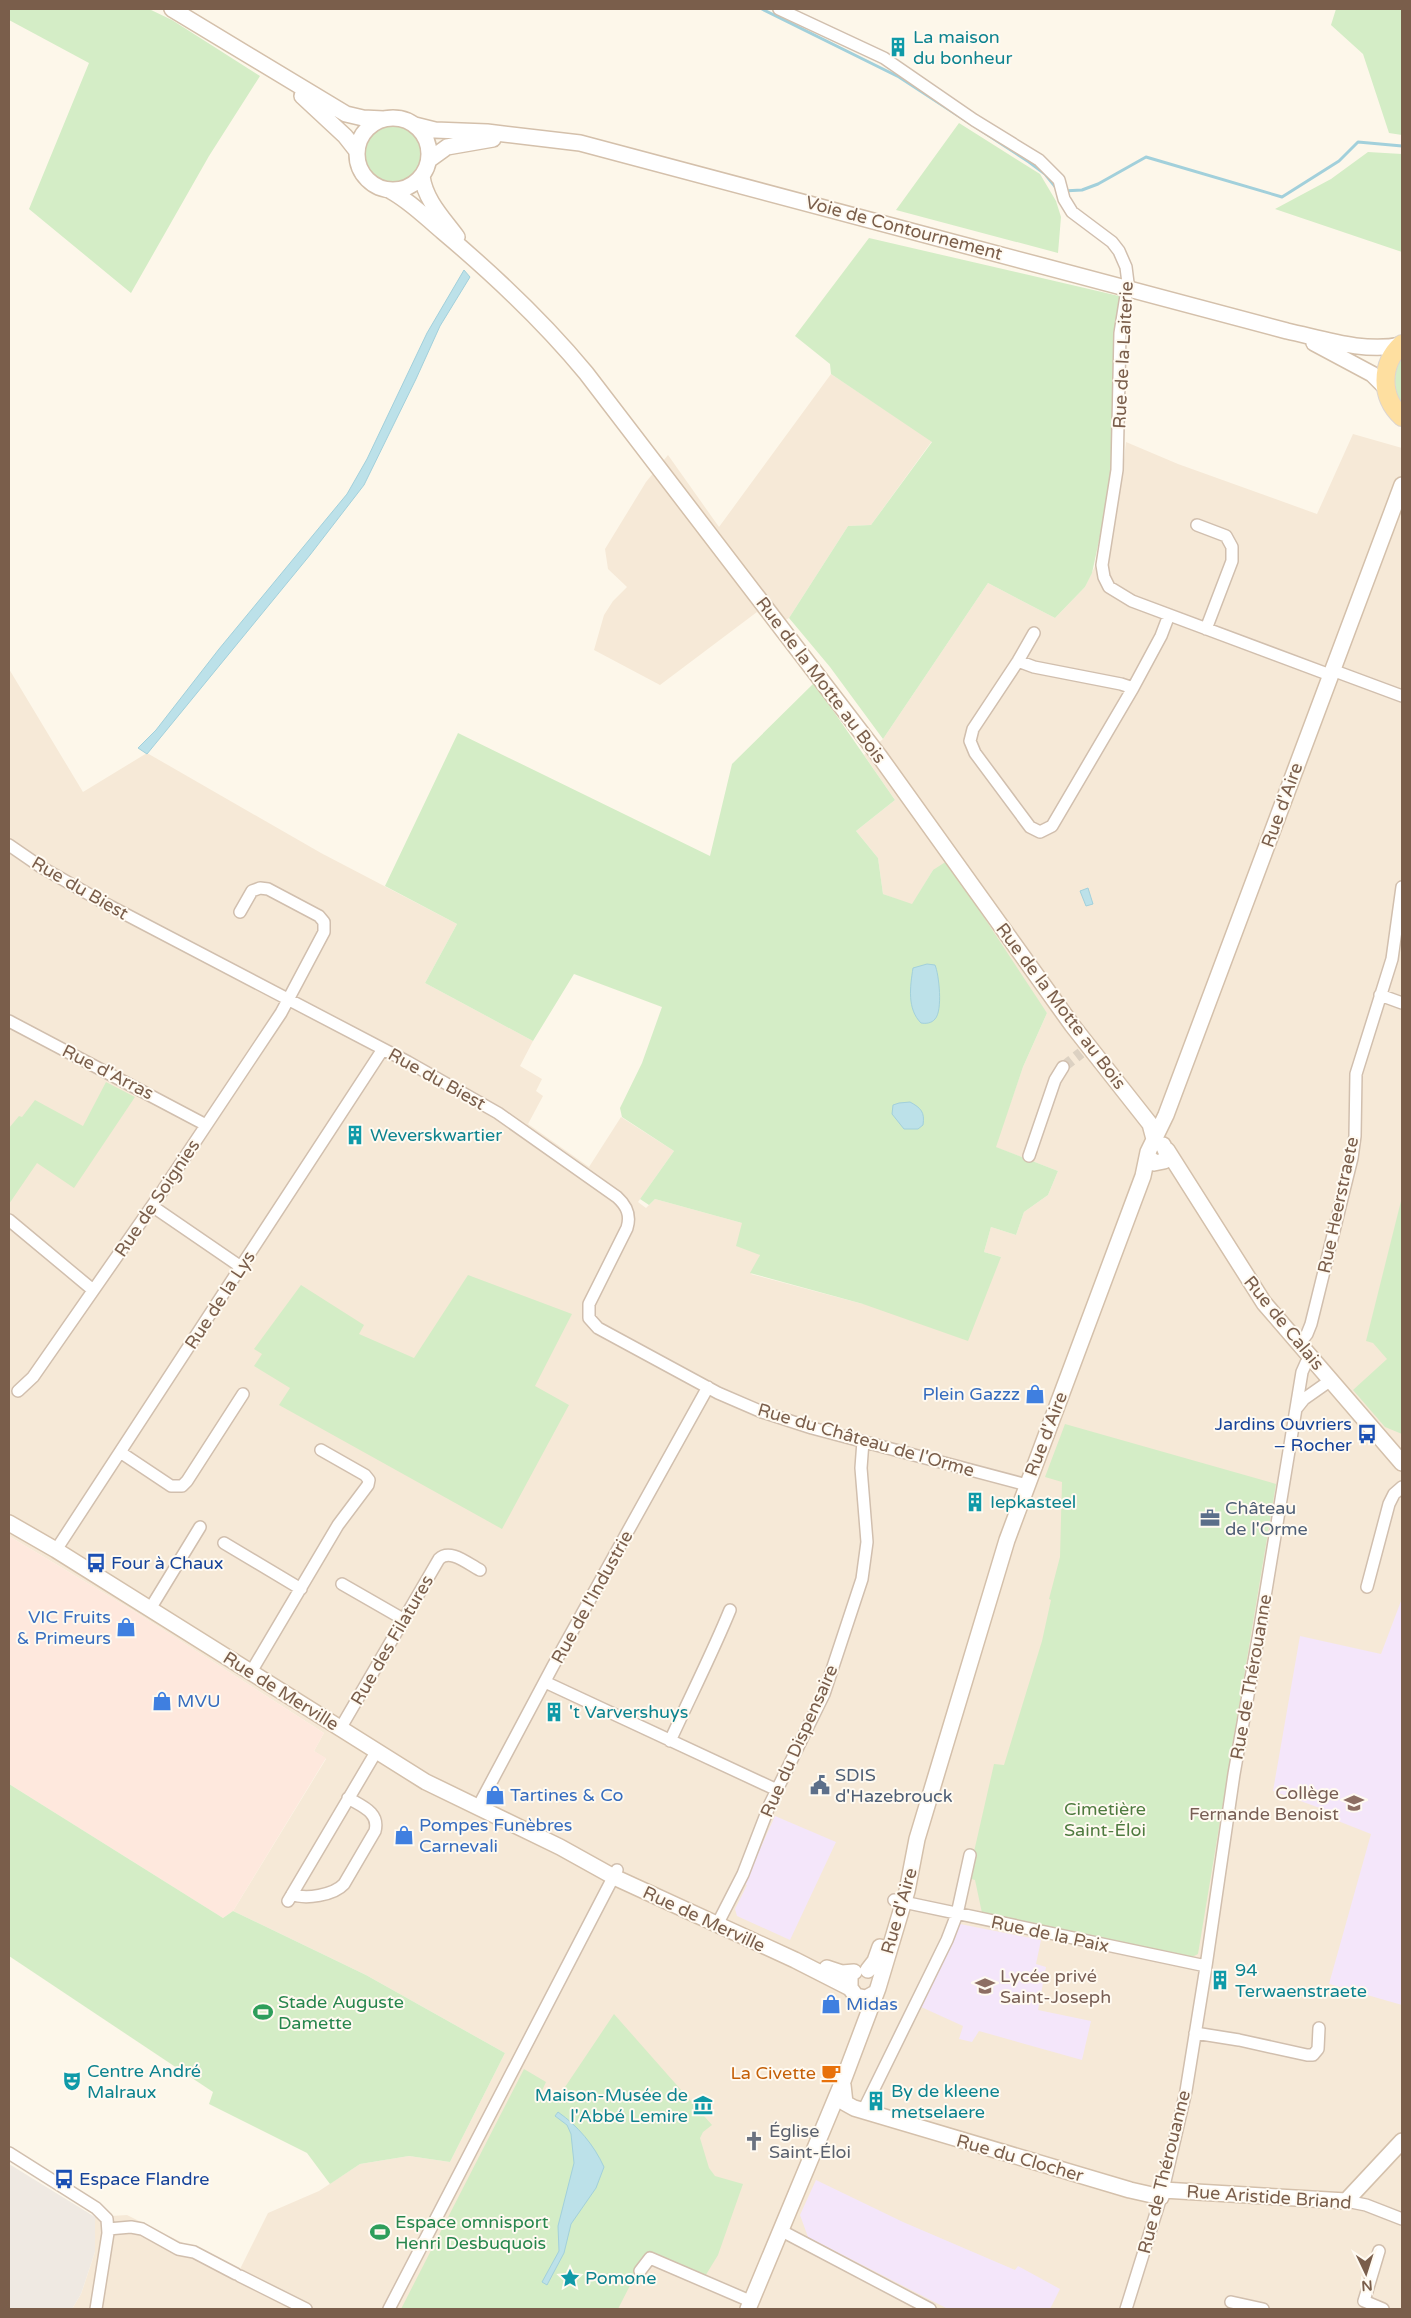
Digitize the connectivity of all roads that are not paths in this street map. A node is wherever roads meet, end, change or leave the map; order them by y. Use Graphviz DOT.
graph roads {
  1 [pos="172,9"];
  2 [pos="779,9"];
  3 [pos="280,76"];
  4 [pos="384,119"];
  5 [pos="414,125"];
  6 [pos="519,136"];
  7 [pos="356,150"];
  8 [pos="429,160"];
  9 [pos="422,176"];
  10 [pos="389,190"];
  11 [pos="470,254"];
  12 [pos="1128,288"];
  13 [pos="1287,331"];
  14 [pos="1402,345"];
  15 [pos="1386,388"];
  16 [pos="1401,420"];
  17 [pos="1402,484"];
  18 [pos="1197,524"];
  19 [pos="1169,615"];
  20 [pos="1206,629"];
  21 [pos="1034,633"];
  22 [pos="1018,661"];
  23 [pos="1331,672"];
  24 [pos="1133,688"];
  25 [pos="1402,696"];
  26 [pos="9,845"];
  27 [pos="1402,887"];
  28 [pos="240,912"];
  29 [pos="1380,994"];
  30 [pos="290,1000"];
  31 [pos="1402,1003"];
  32 [pos="9,1021"];
  33 [pos="383,1049"];
  34 [pos="1063,1067"];
  35 [pos="206,1125"];
  36 [pos="1158,1143"];
  37 [pos="1029,1156"];
  38 [pos="152,1206"];
  39 [pos="9,1220"];
  40 [pos="241,1268"];
  41 [pos="93,1290"];
  42 [pos="1299,1344"];
  43 [pos="1310,1357"];
  44 [pos="1331,1380"];
  45 [pos="708,1387"];
  46 [pos="18,1391"];
  47 [pos="243,1394"];
  48 [pos="1296,1410"];
  49 [pos="863,1441"];
  50 [pos="321,1450"];
  51 [pos="120,1452"];
  52 [pos="1402,1464"];
  53 [pos="1027,1484"];
  54 [pos="1402,1487"];
  55 [pos="9,1523"];
  56 [pos="200,1527"];
  57 [pos="224,1543"];
  58 [pos="56,1550"];
  59 [pos="480,1570"];
  60 [pos="342,1584"];
  61 [pos="1367,1587"];
  62 [pos="301,1589"];
  63 [pos="150,1609"];
  64 [pos="730,1610"];
  65 [pos="403,1620"];
  66 [pos="250,1672"];
  67 [pos="545,1682"];
  68 [pos="340,1729"];
  69 [pos="670,1741"];
  70 [pos="376,1752"];
  71 [pos="777,1790"];
  72 [pos="348,1798"];
  73 [pos="478,1807"];
  74 [pos="970,1855"];
  75 [pos="616,1874"];
  76 [pos="899,1901"];
  77 [pos="956,1914"];
  78 [pos="720,1919"];
  79 [pos="1206,1966"];
  80 [pos="861,1971"];
  81 [pos="877,1987"];
  82 [pos="853,1992"];
  83 [pos="1319,2028"];
  84 [pos="860,2031"];
  85 [pos="1195,2033"];
  86 [pos="843,2081"];
  87 [pos="863,2111"];
  88 [pos="1402,2141"];
  89 [pos="9,2153"];
  90 [pos="1162,2193"];
  91 [pos="1346,2201"];
  92 [pos="1402,2219"];
  93 [pos="108,2228"];
  94 [pos="780,2230"];
  95 [pos="1379,2251"];
  96 [pos="640,2271"];
  97 [pos="1231,2302"];
  98 [pos="749,2305"];
  99 [pos="1362,2305"];
  100 [pos="96,2309"];
  101 [pos="306,2309"];
  102 [pos="390,2309"];
  103 [pos="930,2309"];
  104 [pos="1126,2309"];
  105 [pos="1263,2309"];
  106 [pos="1384,2309"];
  1 -- 3 [label="main road"];
  2 -- 12 [label="street, Rue de la Laiterie"];
  3 -- 4 [label="main road"];
  3 -- 7 [label="main road"];
  4 -- 5 [label="main road"];
  4 -- 7 [label="main road"];
  5 -- 6 [label="main road"];
  5 -- 8 [label="main road"];
  6 -- 8 [label="main road"];
  6 -- 12 [label="main road, Voie de Contournement"];
  7 -- 10 [label="main road"];
  8 -- 9 [label="main road"];
  9 -- 10 [label="main road"];
  9 -- 11 [label="main road, Rue de la Motte au Bois"];
  10 -- 11 [label="main road, Rue de la Motte au Bois"];
  11 -- 36 [label="main road, Rue de la Motte au Bois"];
  12 -- 13 [label="main road, Voie de Contournement"];
  12 -- 19 [label="street, Rue de la Laiterie"];
  13 -- 14 [label="main road, Voie de Contournement"];
  13 -- 15 [label="main road, Voie de Contournement"];
  14 -- 15 [label="main road"];
  15 -- 16 [label="main road"];
  17 -- 23 [label="main road, Rue d'Aire"];
  18 -- 20 [label="street"];
  19 -- 20 [label="street, Rue de la Laiterie"];
  19 -- 24 [label="street"];
  20 -- 23 [label="street, Rue de la Laiterie"];
  21 -- 22 [label="street"];
  22 -- 24 [label="street"];
  22 -- 24 [label="street"];
  23 -- 25 [label="street, Rue de la Laiterie"];
  23 -- 36 [label="main road, Rue d'Aire"];
  26 -- 30 [label="street, Rue du Biest"];
  27 -- 29 [label="street, Rue Heerstraete"];
  28 -- 30 [label="street, Rue de Soignies"];
  29 -- 31 [label="street"];
  29 -- 42 [label="street, Rue Heerstraete"];
  30 -- 33 [label="street, Rue du Biest"];
  30 -- 35 [label="street, Rue de Soignies"];
  32 -- 35 [label="street, Rue d'Arras"];
  33 -- 40 [label="street, Rue de la Lys"];
  33 -- 45 [label="street, Rue du Biest"];
  34 -- 37 [label="street"];
  35 -- 38 [label="street, Rue de Soignies"];
  36 -- 42 [label="main road, Rue de Calais"];
  36 -- 53 [label="main road, Rue d'Aire"];
  38 -- 40 [label="street"];
  38 -- 41 [label="street, Rue de Soignies"];
  39 -- 41 [label="street"];
  40 -- 51 [label="street, Rue de la Lys"];
  41 -- 46 [label="street, Rue de Soignies"];
  42 -- 43 [label="main road, Rue de Calais"];
  43 -- 44 [label="main road, Rue de Calais"];
  43 -- 48 [label="street, Rue de Thérouanne"];
  44 -- 48 [label="street"];
  44 -- 52 [label="main road, Rue de Calais"];
  45 -- 49 [label="street, Rue du Château de l'Orme"];
  45 -- 67 [label="street, Rue de l'Industrie"];
  47 -- 51 [label="street"];
  48 -- 79 [label="street, Rue de Thérouanne"];
  49 -- 53 [label="street, Rue du Château de l'Orme"];
  49 -- 71 [label="street, Rue du Dispensaire"];
  50 -- 62 [label="street"];
  51 -- 58 [label="street, Rue de la Lys"];
  53 -- 76 [label="main road, Rue d'Aire"];
  54 -- 61 [label="street"];
  55 -- 58 [label="main road, Rue de Merville"];
  56 -- 63 [label="street"];
  57 -- 62 [label="street"];
  58 -- 63 [label="main road, Rue de Merville"];
  59 -- 65 [label="street, Rue des Filatures"];
  60 -- 65 [label="street"];
  62 -- 66 [label="street"];
  63 -- 66 [label="main road, Rue de Merville"];
  64 -- 69 [label="street"];
  65 -- 68 [label="street, Rue des Filatures"];
  66 -- 68 [label="main road, Rue de Merville"];
  67 -- 69 [label="street"];
  67 -- 73 [label="street, Rue de l'Industrie"];
  68 -- 70 [label="main road, Rue de Merville"];
  69 -- 71 [label="street"];
  70 -- 72 [label="street"];
  70 -- 73 [label="main road, Rue de Merville"];
  71 -- 78 [label="street, Rue du Dispensaire"];
  72 -- 72 [label="street"];
  73 -- 75 [label="main road, Rue de Merville"];
  74 -- 77 [label="street"];
  75 -- 78 [label="main road, Rue de Merville"];
  75 -- 82 [label="main road, Rue de Merville"];
  75 -- 102 [label="street"];
  76 -- 77 [label="street, Rue de la Paix"];
  76 -- 80 [label="main road, Rue d'Aire"];
  76 -- 81 [label="main road, Rue d'Aire"];
  77 -- 79 [label="street, Rue de la Paix"];
  77 -- 87 [label="street"];
  78 -- 80 [label="main road, Rue de Merville"];
  79 -- 85 [label="street, Rue de Thérouanne"];
  80 -- 81 [label="main road"];
  80 -- 82 [label="main road"];
  81 -- 82 [label="main road"];
  81 -- 84 [label="main road, Rue d'Aire"];
  82 -- 84 [label="main road, Rue d'Aire"];
  83 -- 85 [label="street"];
  84 -- 86 [label="main road, Rue d'Aire"];
  85 -- 90 [label="street, Rue de Thérouanne"];
  86 -- 87 [label="main road, Rue du Clocher"];
  86 -- 94 [label="main road, Rue d'Aire"];
  87 -- 90 [label="main road, Rue du Clocher"];
  88 -- 91 [label="main road"];
  89 -- 93 [label="street"];
  90 -- 91 [label="main road, Rue Aristide Briand"];
  90 -- 104 [label="street, Rue de Thérouanne"];
  91 -- 92 [label="street, Rue Aristide Briand"];
  93 -- 100 [label="street"];
  93 -- 101 [label="street"];
  94 -- 98 [label="main road, Rue d'Aire"];
  94 -- 103 [label="street"];
  95 -- 99 [label="street"];
  96 -- 98 [label="street"];
  97 -- 105 [label="street"];
  99 -- 106 [label="street"];
}
